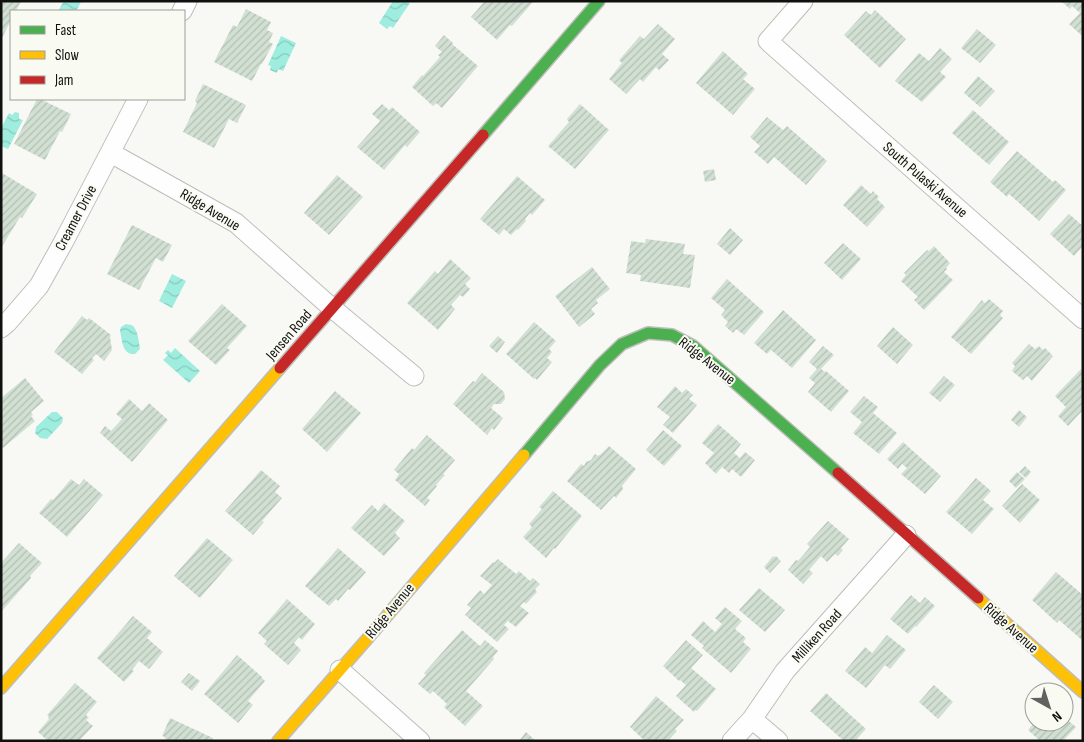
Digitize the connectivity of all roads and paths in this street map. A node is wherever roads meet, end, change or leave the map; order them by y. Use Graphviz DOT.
graph roads {
  1 [pos="599,1"];
  2 [pos="803,1"];
  3 [pos="138,100"];
  4 [pos="111,153"];
  5 [pos="332,308"];
  6 [pos="1083,319"];
  7 [pos="1,328"];
  8 [pos="414,376"];
  9 [pos="906,535"];
  10 [pos="340,670"];
  11 [pos="1,688"];
  12 [pos="1083,692"];
  13 [pos="752,719"];
  14 [pos="278,741"];
  15 [pos="420,741"];
  16 [pos="732,741"];
  17 [pos="778,741"];
  1 -- 5 [label="street, Jensen Road"];
  2 -- 6 [label="street, South Pulaski Avenue"];
  3 -- 4 [label="street, Creamer Drive"];
  4 -- 5 [label="street, Ridge Avenue"];
  4 -- 7 [label="street, Creamer Drive"];
  5 -- 8 [label="street, Ridge Avenue"];
  5 -- 11 [label="street, Jensen Road"];
  9 -- 10 [label="street, Ridge Avenue"];
  9 -- 12 [label="street, Ridge Avenue"];
  9 -- 13 [label="street, Milliken Road"];
  10 -- 14 [label="street, Ridge Avenue"];
  10 -- 15 [label="street"];
  13 -- 16 [label="street, Milliken Road"];
  13 -- 17 [label="street"];
}
